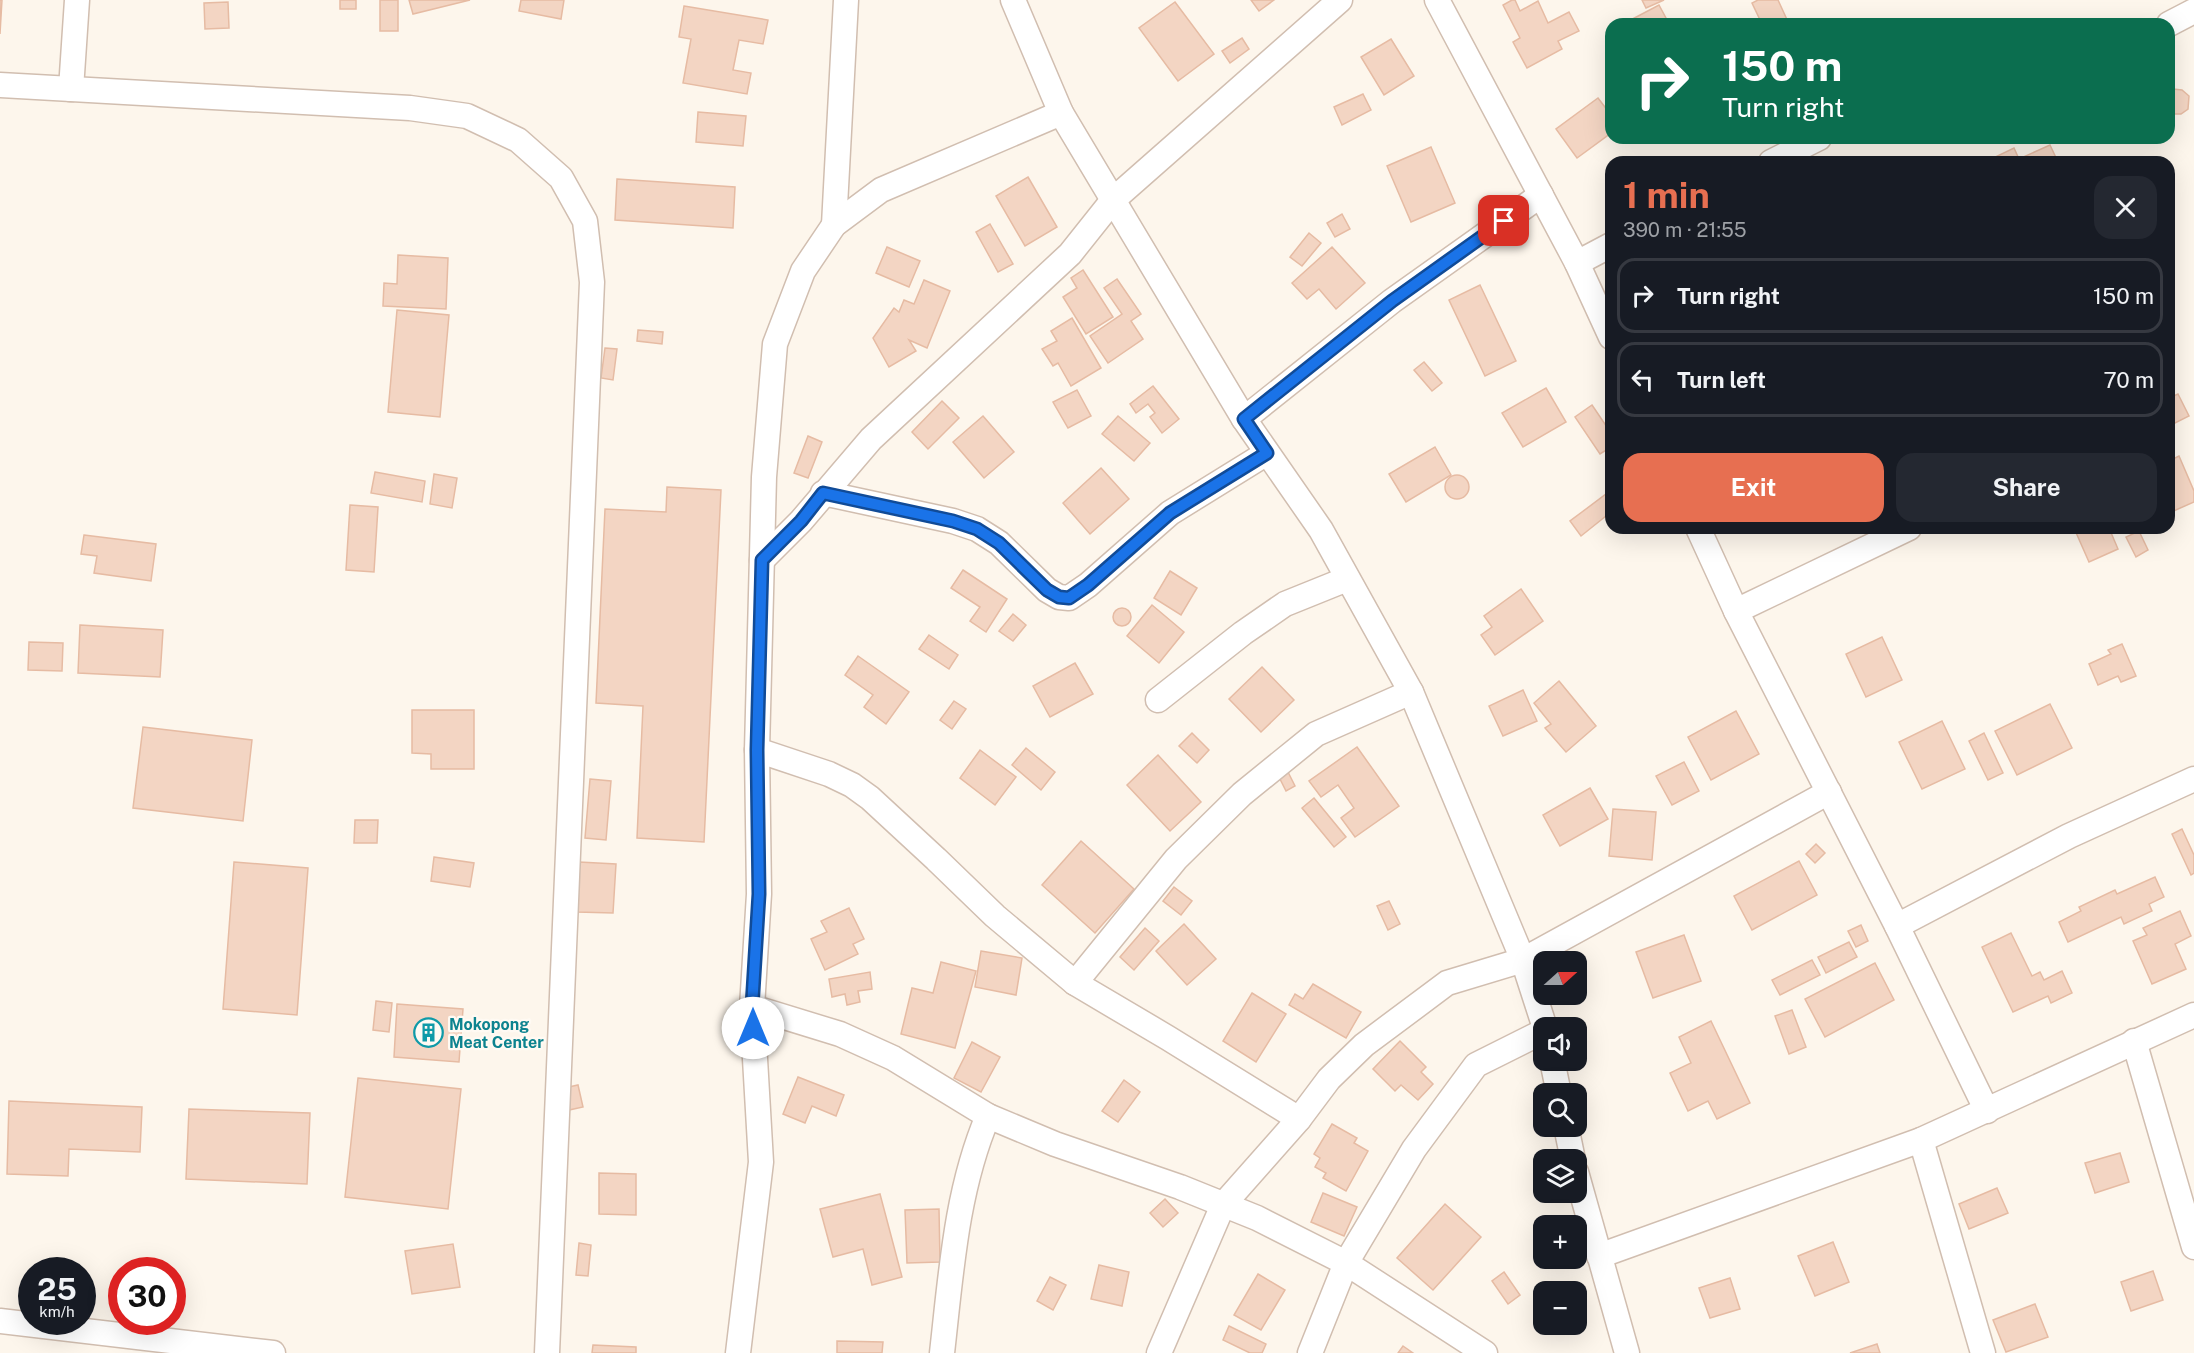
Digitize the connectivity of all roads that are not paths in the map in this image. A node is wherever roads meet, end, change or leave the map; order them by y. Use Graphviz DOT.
graph roads {
  1 [pos="77,0"];
  2 [pos="846,0"];
  3 [pos="1013,0"];
  4 [pos="1340,0"];
  5 [pos="1437,0"];
  6 [pos="2194,11"];
  7 [pos="2175,21"];
  8 [pos="0,85"];
  9 [pos="71,89"];
  10 [pos="1061,113"];
  11 [pos="1807,144"];
  12 [pos="1783,156"];
  13 [pos="1541,195"];
  14 [pos="1113,200"];
  15 [pos="834,225"];
  16 [pos="1605,248"];
  17 [pos="1577,263"];
  18 [pos="1605,324"];
  19 [pos="1244,419"];
  20 [pos="1267,453"];
  21 [pos="823,493"];
  22 [pos="1701,534"];
  23 [pos="1896,534"];
  24 [pos="762,560"];
  25 [pos="1347,579"];
  26 [pos="1736,611"];
  27 [pos="1411,692"];
  28 [pos="1158,700"];
  29 [pos="757,750"];
  30 [pos="2194,779"];
  31 [pos="1829,792"];
  32 [pos="1897,926"];
  33 [pos="1523,960"];
  34 [pos="1076,983"];
  35 [pos="752,1007"];
  36 [pos="2194,1014"];
  37 [pos="1540,1017"];
  38 [pos="1533,1035"];
  39 [pos="2134,1041"];
  40 [pos="1987,1111"];
  41 [pos="988,1116"];
  42 [pos="1299,1119"];
  43 [pos="1920,1140"];
  44 [pos="1584,1203"];
  45 [pos="1223,1205"];
  46 [pos="2194,1247"];
  47 [pos="1599,1256"];
  48 [pos="1346,1263"];
  49 [pos="0,1322"];
  50 [pos="273,1353"];
  51 [pos="547,1353"];
  52 [pos="738,1353"];
  53 [pos="942,1353"];
  54 [pos="1159,1353"];
  55 [pos="1310,1353"];
  56 [pos="1485,1353"];
  57 [pos="1627,1353"];
  58 [pos="1983,1353"];
  1 -- 9 [label="street"];
  2 -- 15 [label="street"];
  3 -- 10 [label="street"];
  4 -- 14 [label="street"];
  5 -- 13 [label="street"];
  6 -- 7 [label="street"];
  8 -- 9 [label="street"];
  9 -- 51 [label="street"];
  10 -- 14 [label="street"];
  10 -- 15 [label="street"];
  11 -- 12 [label="street"];
  13 -- 17 [label="street"];
  13 -- 19 [label="street"];
  14 -- 19 [label="street"];
  14 -- 21 [label="street"];
  15 -- 24 [label="street"];
  16 -- 17 [label="street"];
  17 -- 18 [label="street"];
  19 -- 20 [label="street"];
  20 -- 21 [label="street"];
  20 -- 25 [label="street"];
  21 -- 24 [label="street"];
  22 -- 26 [label="street"];
  23 -- 26 [label="street"];
  24 -- 29 [label="street"];
  25 -- 27 [label="street"];
  25 -- 28 [label="street"];
  26 -- 31 [label="street"];
  27 -- 33 [label="street"];
  27 -- 34 [label="street"];
  29 -- 34 [label="street"];
  29 -- 35 [label="street"];
  30 -- 32 [label="street"];
  31 -- 32 [label="street"];
  31 -- 33 [label="street"];
  32 -- 40 [label="street"];
  33 -- 37 [label="street"];
  33 -- 42 [label="street"];
  34 -- 42 [label="street"];
  35 -- 41 [label="street"];
  35 -- 52 [label="street"];
  36 -- 39 [label="street"];
  38 -- 48 [label="street"];
  39 -- 40 [label="street"];
  39 -- 46 [label="street"];
  40 -- 43 [label="street"];
  41 -- 45 [label="street"];
  41 -- 53 [label="street"];
  42 -- 45 [label="street"];
  43 -- 47 [label="street"];
  43 -- 58 [label="street"];
  44 -- 47 [label="street"];
  45 -- 48 [label="street"];
  45 -- 54 [label="street"];
  47 -- 57 [label="street"];
  48 -- 55 [label="street"];
  48 -- 56 [label="street"];
  49 -- 50 [label="street"];
}
